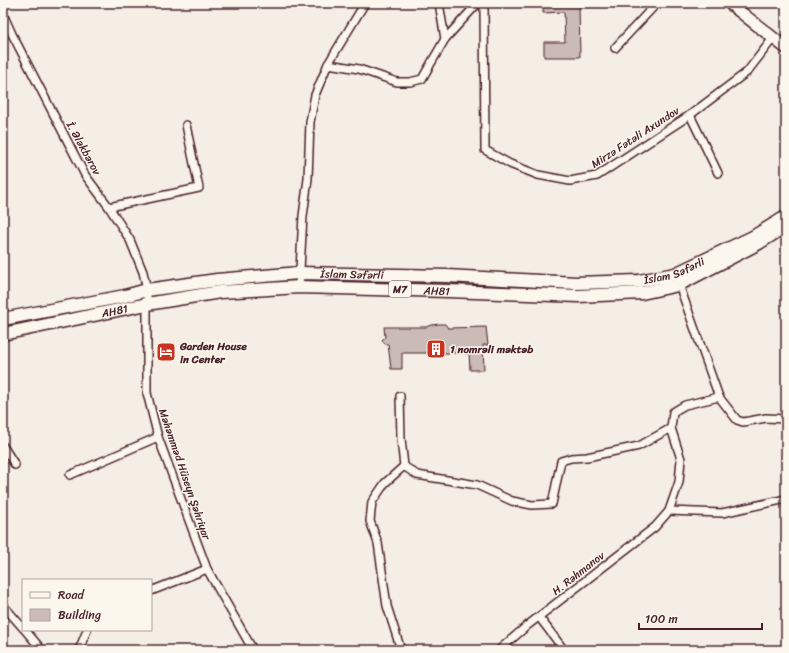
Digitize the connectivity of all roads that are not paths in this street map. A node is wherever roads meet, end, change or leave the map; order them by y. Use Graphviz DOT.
graph roads {
  1 [pos="365,3"];
  2 [pos="438,3"];
  3 [pos="478,3"];
  4 [pos="484,3"];
  5 [pos="657,3"];
  6 [pos="728,3"];
  7 [pos="3,14"];
  8 [pos="774,37"];
  9 [pos="445,39"];
  10 [pos="615,48"];
  11 [pos="786,48"];
  12 [pos="328,64"];
  13 [pos="690,115"];
  14 [pos="186,124"];
  15 [pos="718,173"];
  16 [pos="109,207"];
  17 [pos="786,217"];
  18 [pos="786,226"];
  19 [pos="299,273"];
  20 [pos="677,280"];
  21 [pos="299,287"];
  22 [pos="147,290"];
  23 [pos="147,304"];
  24 [pos="3,319"];
  25 [pos="3,334"];
  26 [pos="400,396"];
  27 [pos="719,396"];
  28 [pos="786,419"];
  29 [pos="671,428"];
  30 [pos="158,437"];
  31 [pos="3,446"];
  32 [pos="15,465"];
  33 [pos="404,466"];
  34 [pos="70,475"];
  35 [pos="786,499"];
  36 [pos="670,511"];
  37 [pos="207,569"];
  38 [pos="152,591"];
  39 [pos="3,605"];
  40 [pos="539,617"];
  41 [pos="22,627"];
  42 [pos="26,631"];
  43 [pos="87,631"];
  44 [pos="42,650"];
  45 [pos="79,650"];
  46 [pos="253,650"];
  47 [pos="401,650"];
  48 [pos="499,650"];
  49 [pos="564,650"];
  1 -- 12 [label="street"];
  2 -- 9 [label="street"];
  3 -- 9 [label="street"];
  4 -- 13 [label="street, Mirzə Fətəli Axundov"];
  5 -- 10 [label="street"];
  6 -- 8 [label="main road"];
  7 -- 16 [label="street, İ. Ələkbərov"];
  8 -- 11 [label="main road"];
  8 -- 13 [label="street, Mirzə Fətəli Axundov"];
  9 -- 12 [label="street"];
  12 -- 19 [label="street"];
  13 -- 15 [label="street"];
  14 -- 16 [label="street"];
  16 -- 22 [label="street, İ. Ələkbərov"];
  17 -- 20 [label="highway, İslam Səfərli / M7"];
  18 -- 20 [label="highway, AH81 / M7"];
  19 -- 20 [label="highway, İslam Səfərli / M7"];
  19 -- 21 [label="street"];
  19 -- 22 [label="highway, İslam Səfərli / M7"];
  20 -- 21 [label="highway, AH81 / M7"];
  20 -- 27 [label="street"];
  21 -- 23 [label="highway, AH81 / M7"];
  22 -- 23 [label="street, Məhəmməd Hüseyn Şəhriyar"];
  22 -- 24 [label="highway, İslam Səfərli / M7"];
  23 -- 25 [label="highway, AH81 / M7"];
  23 -- 30 [label="street, Məhəmməd Hüseyn Şəhriyar"];
  26 -- 33 [label="street"];
  27 -- 28 [label="street"];
  27 -- 29 [label="street"];
  29 -- 33 [label="street"];
  29 -- 36 [label="street"];
  30 -- 34 [label="street"];
  30 -- 37 [label="street, Məhəmməd Hüseyn Şəhriyar"];
  31 -- 32 [label="street"];
  33 -- 47 [label="street"];
  35 -- 36 [label="street"];
  36 -- 40 [label="street, H. Rəhmanov"];
  37 -- 38 [label="street"];
  37 -- 46 [label="street, Məhəmməd Hüseyn Şəhriyar"];
  39 -- 41 [label="street"];
  40 -- 48 [label="street, H. Rəhmanov"];
  40 -- 49 [label="street"];
  42 -- 44 [label="street"];
  43 -- 45 [label="street"];
}
